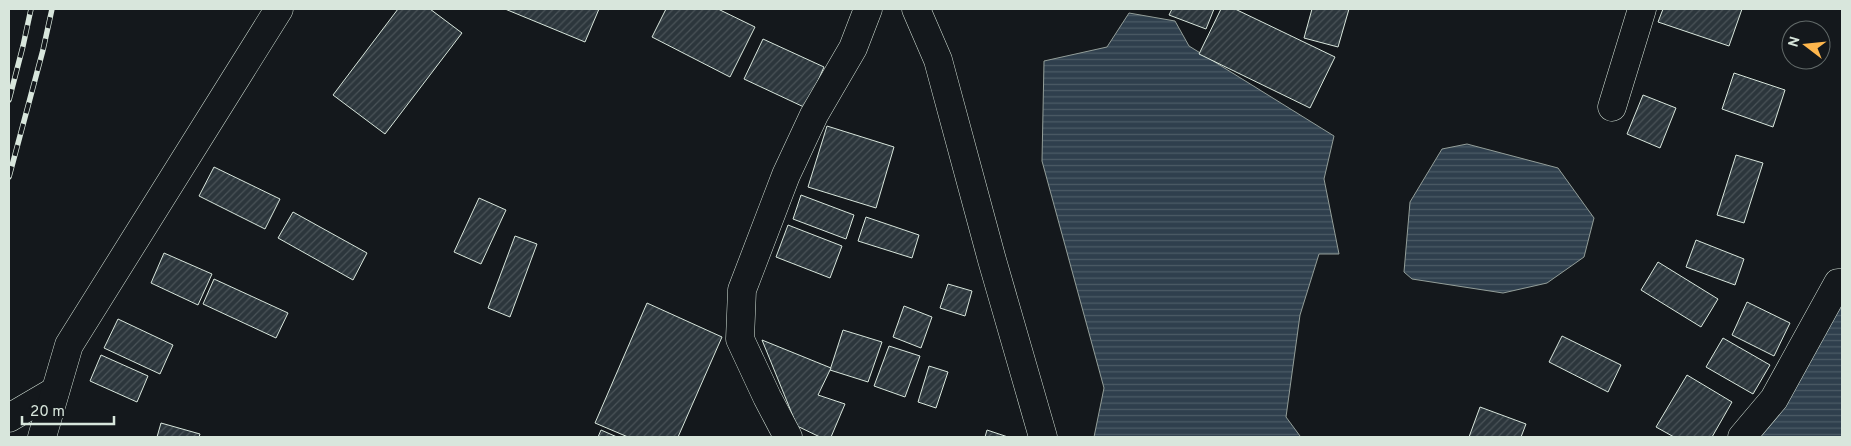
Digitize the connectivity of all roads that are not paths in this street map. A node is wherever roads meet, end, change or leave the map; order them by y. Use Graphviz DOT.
graph roads {
  1 [pos="279,9"];
  2 [pos="868,9"];
  3 [pos="916,9"];
  4 [pos="1642,9"];
  5 [pos="1612,107"];
  6 [pos="1842,283"];
  7 [pos="56,391"];
  8 [pos="9,418"];
  9 [pos="42,437"];
  10 [pos="788,437"];
  11 [pos="1043,437"];
  12 [pos="1742,437"];
  1 -- 7 [label="street"];
  2 -- 10 [label="street"];
  3 -- 11 [label="street"];
  4 -- 5 [label="street"];
  6 -- 12 [label="street"];
  7 -- 8 [label="street"];
  7 -- 9 [label="street"];
}
